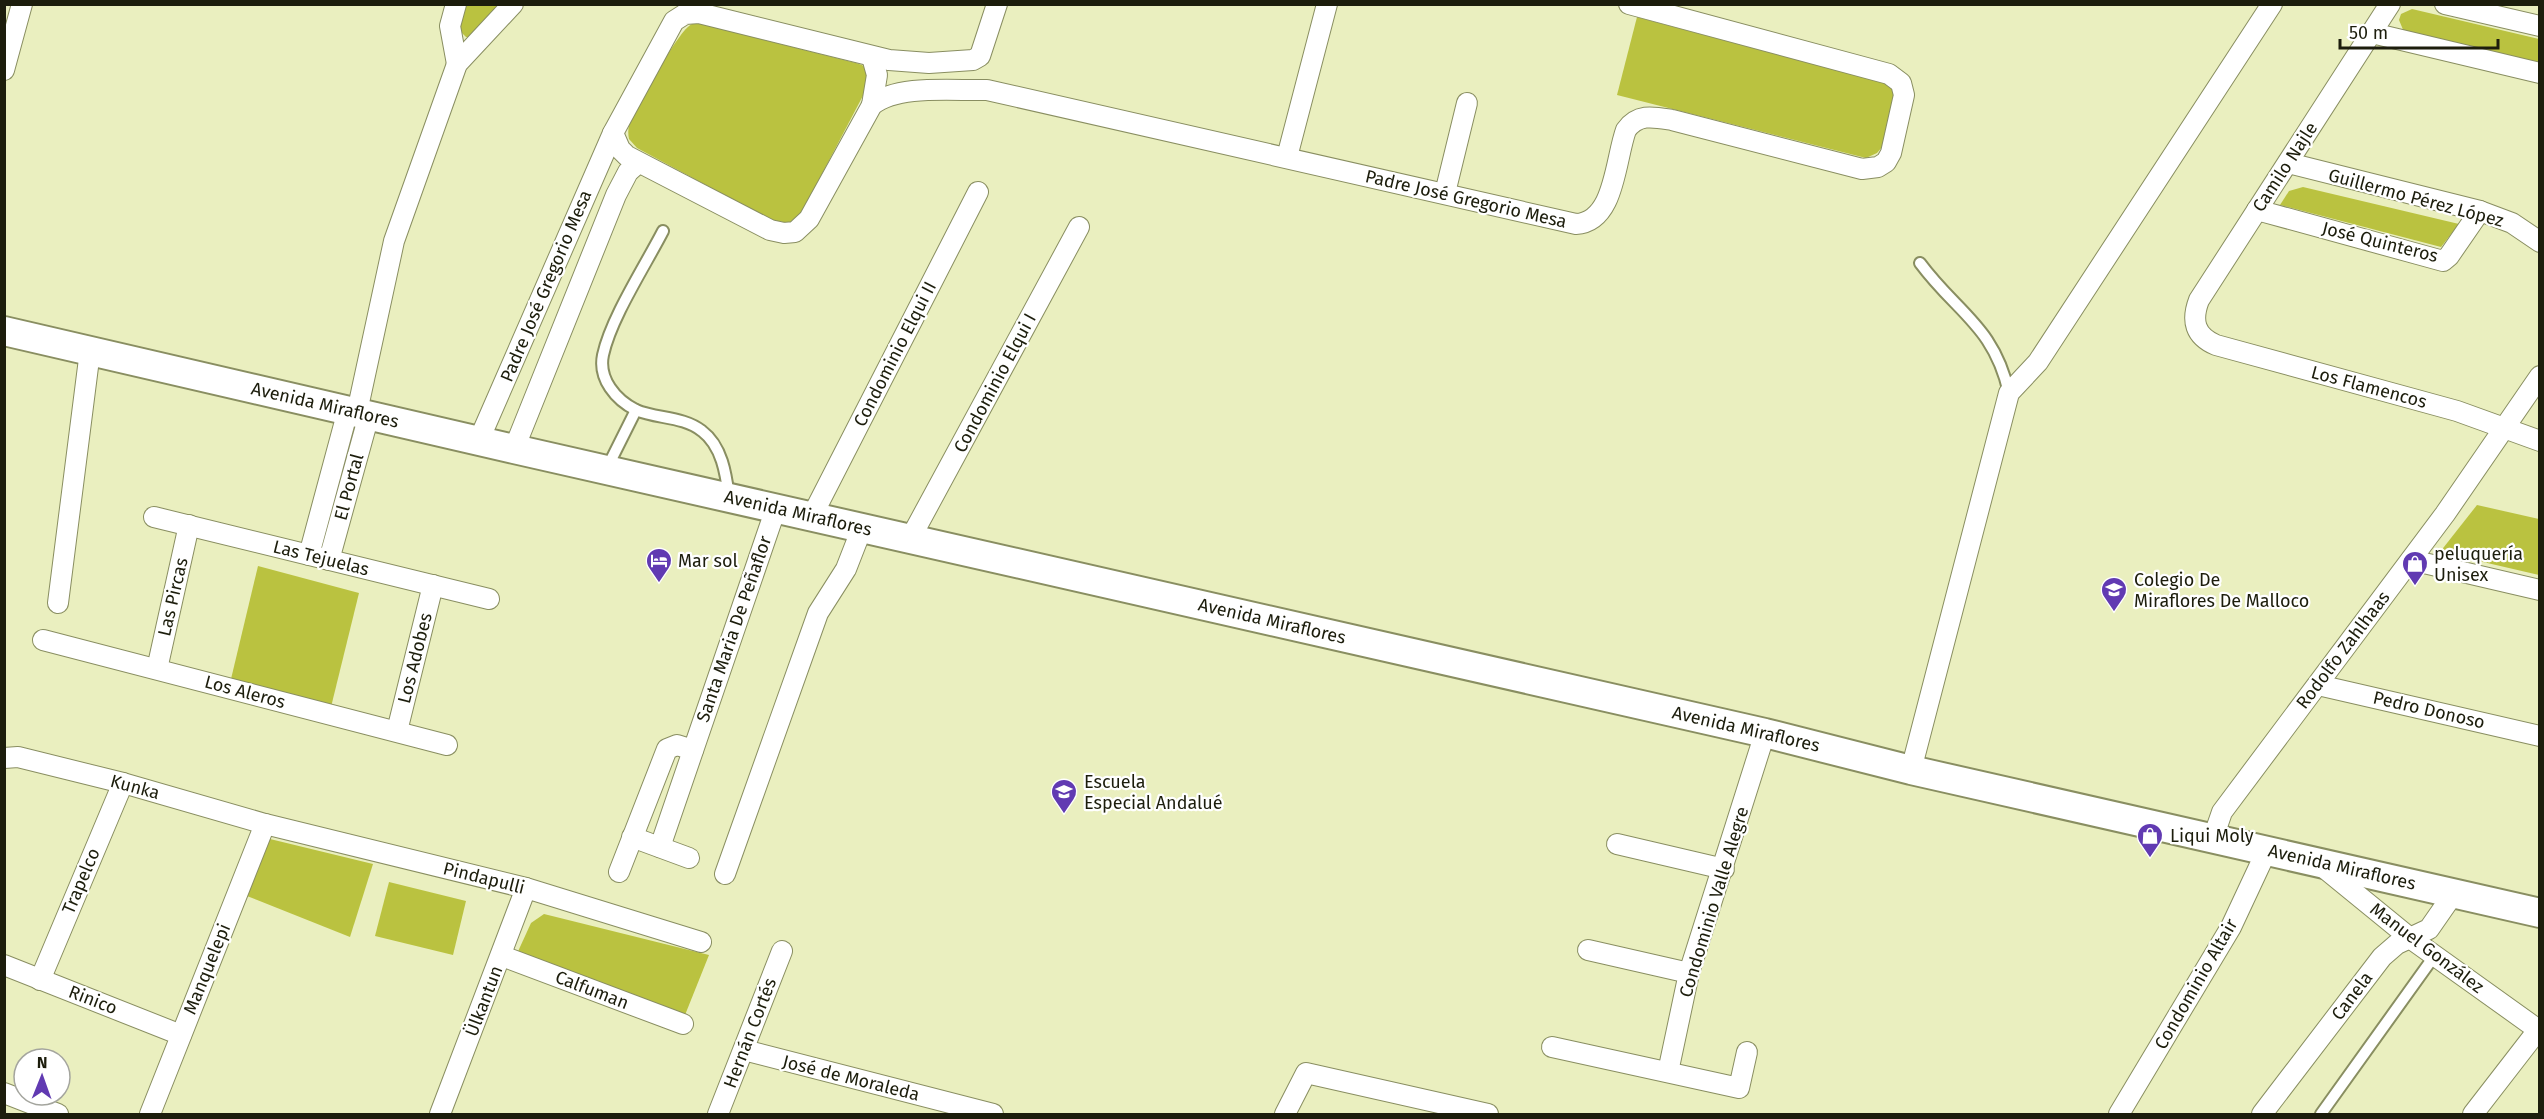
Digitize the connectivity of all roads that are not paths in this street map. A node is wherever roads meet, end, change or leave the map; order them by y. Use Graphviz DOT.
graph roads {
  1 [pos="22,4"];
  2 [pos="456,4"];
  3 [pos="513,4"];
  4 [pos="997,4"];
  5 [pos="1327,4"];
  6 [pos="1629,4"];
  7 [pos="2272,4"];
  8 [pos="2390,4"];
  9 [pos="2445,4"];
  10 [pos="2540,26"];
  11 [pos="2372,33"];
  12 [pos="872,57"];
  13 [pos="973,60"];
  14 [pos="457,64"];
  15 [pos="4,70"];
  16 [pos="2540,73"];
  17 [pos="987,90"];
  18 [pos="1467,103"];
  19 [pos="872,105"];
  20 [pos="614,134"];
  21 [pos="1287,158"];
  22 [pos="638,163"];
  23 [pos="2288,163"];
  24 [pos="978,192"];
  25 [pos="1445,194"];
  26 [pos="2257,210"];
  27 [pos="2480,211"];
  28 [pos="1079,227"];
  29 [pos="663,231"];
  30 [pos="2540,242"];
  31 [pos="1920,263"];
  32 [pos="4,331"];
  33 [pos="2198,334"];
  34 [pos="90,351"];
  35 [pos="2540,376"];
  36 [pos="2009,393"];
  37 [pos="636,410"];
  38 [pos="358,412"];
  39 [pos="2505,429"];
  40 [pos="479,440"];
  41 [pos="2540,441"];
  42 [pos="514,449"];
  43 [pos="606,470"];
  44 [pos="729,497"];
  45 [pos="776,508"];
  46 [pos="812,516"];
  47 [pos="154,517"];
  48 [pos="189,525"];
  49 [pos="862,528"];
  50 [pos="910,539"];
  51 [pos="309,555"];
  52 [pos="329,560"];
  53 [pos="2411,560"];
  54 [pos="433,585"];
  55 [pos="2540,590"];
  56 [pos="489,599"];
  57 [pos="58,603"];
  58 [pos="43,640"];
  59 [pos="157,669"];
  60 [pos="2318,685"];
  61 [pos="397,731"];
  62 [pos="1765,733"];
  63 [pos="2540,736"];
  64 [pos="447,745"];
  65 [pos="693,750"];
  66 [pos="4,758"];
  67 [pos="1911,770"];
  68 [pos="123,783"];
  69 [pos="265,824"];
  70 [pos="632,837"];
  71 [pos="2213,838"];
  72 [pos="1617,844"];
  73 [pos="660,847"];
  74 [pos="2266,850"];
  75 [pos="689,858"];
  76 [pos="2317,862"];
  77 [pos="1724,869"];
  78 [pos="619,872"];
  79 [pos="725,874"];
  80 [pos="526,888"];
  81 [pos="2454,893"];
  82 [pos="2540,913"];
  83 [pos="2410,938"];
  84 [pos="701,942"];
  85 [pos="1588,950"];
  86 [pos="782,951"];
  87 [pos="2435,955"];
  88 [pos="502,956"];
  89 [pos="4,965"];
  90 [pos="1689,973"];
  91 [pos="40,980"];
  92 [pos="683,1024"];
  93 [pos="2539,1031"];
  94 [pos="181,1035"];
  95 [pos="1552,1047"];
  96 [pos="744,1050"];
  97 [pos="1747,1052"];
  98 [pos="1668,1072"];
  99 [pos="4,1093"];
  100 [pos="58,1114"];
  101 [pos="150,1114"];
  102 [pos="441,1114"];
  103 [pos="718,1114"];
  104 [pos="993,1114"];
  105 [pos="1285,1114"];
  106 [pos="1488,1114"];
  107 [pos="2119,1114"];
  108 [pos="2262,1114"];
  109 [pos="2321,1114"];
  110 [pos="2473,1114"];
  1 -- 15 [label="street"];
  2 -- 14 [label="street"];
  3 -- 14 [label="street"];
  4 -- 13 [label="street"];
  5 -- 21 [label="street"];
  6 -- 25 [label="street, Padre José Gregorio Mesa"];
  7 -- 36 [label="street"];
  8 -- 11 [label="street, Camilo Najle"];
  9 -- 10 [label="street"];
  11 -- 16 [label="street"];
  11 -- 23 [label="street, Camilo Najle"];
  12 -- 13 [label="street, Padre José Gregorio Mesa"];
  12 -- 19 [label="street"];
  12 -- 20 [label="street, Padre José Gregorio Mesa"];
  13 -- 17 [label="street"];
  14 -- 38 [label="street"];
  17 -- 19 [label="street, Padre José Gregorio Mesa"];
  17 -- 21 [label="street, Padre José Gregorio Mesa"];
  18 -- 25 [label="street"];
  19 -- 22 [label="street"];
  20 -- 22 [label="street"];
  20 -- 40 [label="street, Padre José Gregorio Mesa"];
  21 -- 25 [label="street, Padre José Gregorio Mesa"];
  22 -- 42 [label="street, Padre José Gregorio Mesa"];
  23 -- 26 [label="street, Camilo Najle"];
  23 -- 27 [label="street, Guillermo Pérez López"];
  24 -- 46 [label="street, Condominio Elqui II"];
  26 -- 27 [label="street, José Quinteros"];
  26 -- 33 [label="street, Camilo Najle"];
  27 -- 30 [label="street, Guillermo Pérez López"];
  28 -- 50 [label="street, Condominio Elqui I"];
  29 -- 37 [label="lane"];
  31 -- 36 [label="lane"];
  32 -- 34 [label="main road, Avenida Miraflores"];
  33 -- 39 [label="street, Los Flamencos"];
  34 -- 38 [label="main road, Avenida Miraflores"];
  34 -- 57 [label="street"];
  35 -- 39 [label="street, Rodolfo Zahlhaas"];
  36 -- 67 [label="street"];
  37 -- 43 [label="lane"];
  37 -- 44 [label="lane"];
  38 -- 40 [label="main road, Avenida Miraflores"];
  38 -- 51 [label="street, El Portal"];
  38 -- 52 [label="street, El Portal"];
  39 -- 41 [label="street, Los Flamencos"];
  39 -- 53 [label="street, Rodolfo Zahlhaas"];
  40 -- 42 [label="main road, Avenida Miraflores"];
  42 -- 43 [label="main road, Avenida Miraflores"];
  43 -- 44 [label="main road, Avenida Miraflores"];
  44 -- 45 [label="main road, Avenida Miraflores"];
  45 -- 46 [label="main road, Avenida Miraflores"];
  45 -- 65 [label="street, Santa Maria De Peñaflor"];
  46 -- 49 [label="main road, Avenida Miraflores"];
  47 -- 48 [label="street, Las Tejuelas"];
  48 -- 51 [label="street, Las Tejuelas"];
  48 -- 59 [label="street, Las Pircas"];
  49 -- 50 [label="main road, Avenida Miraflores"];
  49 -- 79 [label="street"];
  50 -- 62 [label="main road, Avenida Miraflores"];
  51 -- 52 [label="street, Las Tejuelas"];
  52 -- 54 [label="street, Las Tejuelas"];
  53 -- 55 [label="street"];
  53 -- 60 [label="street, Rodolfo Zahlhaas"];
  54 -- 56 [label="street, Las Tejuelas"];
  54 -- 61 [label="street, Los Adobes"];
  58 -- 59 [label="street, Los Aleros"];
  59 -- 61 [label="street, Los Aleros"];
  60 -- 63 [label="street, Pedro Donoso"];
  60 -- 71 [label="street, Rodolfo Zahlhaas"];
  61 -- 64 [label="street, Los Aleros"];
  62 -- 67 [label="main road, Avenida Miraflores"];
  62 -- 77 [label="street, Condominio Valle Alegre"];
  65 -- 70 [label="street"];
  65 -- 73 [label="street, Santa Maria De Peñaflor"];
  66 -- 68 [label="street, Kunka"];
  67 -- 71 [label="main road, Avenida Miraflores"];
  68 -- 69 [label="street, Kunka"];
  68 -- 91 [label="street, Trapelco"];
  69 -- 80 [label="street, Pindapulli"];
  69 -- 94 [label="street, Manquelepi"];
  70 -- 73 [label="street"];
  70 -- 78 [label="street"];
  71 -- 74 [label="main road, Avenida Miraflores"];
  72 -- 77 [label="street"];
  73 -- 75 [label="street"];
  74 -- 76 [label="main road, Avenida Miraflores"];
  74 -- 107 [label="street, Condominio Altair"];
  76 -- 81 [label="main road, Avenida Miraflores"];
  76 -- 83 [label="street, Manuel González"];
  77 -- 90 [label="street, Condominio Valle Alegre"];
  80 -- 84 [label="street, Pindapulli"];
  80 -- 88 [label="street, Ülkantun"];
  81 -- 82 [label="main road, Avenida Miraflores"];
  81 -- 83 [label="street, Canela"];
  83 -- 87 [label="street, Manuel González"];
  83 -- 108 [label="street, Canela"];
  85 -- 90 [label="street"];
  86 -- 96 [label="street, Hernán Cortés"];
  87 -- 93 [label="street, Manuel González"];
  87 -- 109 [label="lane"];
  88 -- 92 [label="street, Calfuman"];
  88 -- 102 [label="street, Ülkantun"];
  89 -- 91 [label="street, Rinico"];
  90 -- 98 [label="street, Condominio Valle Alegre"];
  91 -- 94 [label="street, Rinico"];
  93 -- 110 [label="street"];
  94 -- 101 [label="street, Manquelepi"];
  95 -- 98 [label="street"];
  96 -- 103 [label="street, Hernán Cortés"];
  96 -- 104 [label="street, José de Moraleda"];
  97 -- 98 [label="street"];
  99 -- 100 [label="street"];
  105 -- 106 [label="street"];
}
